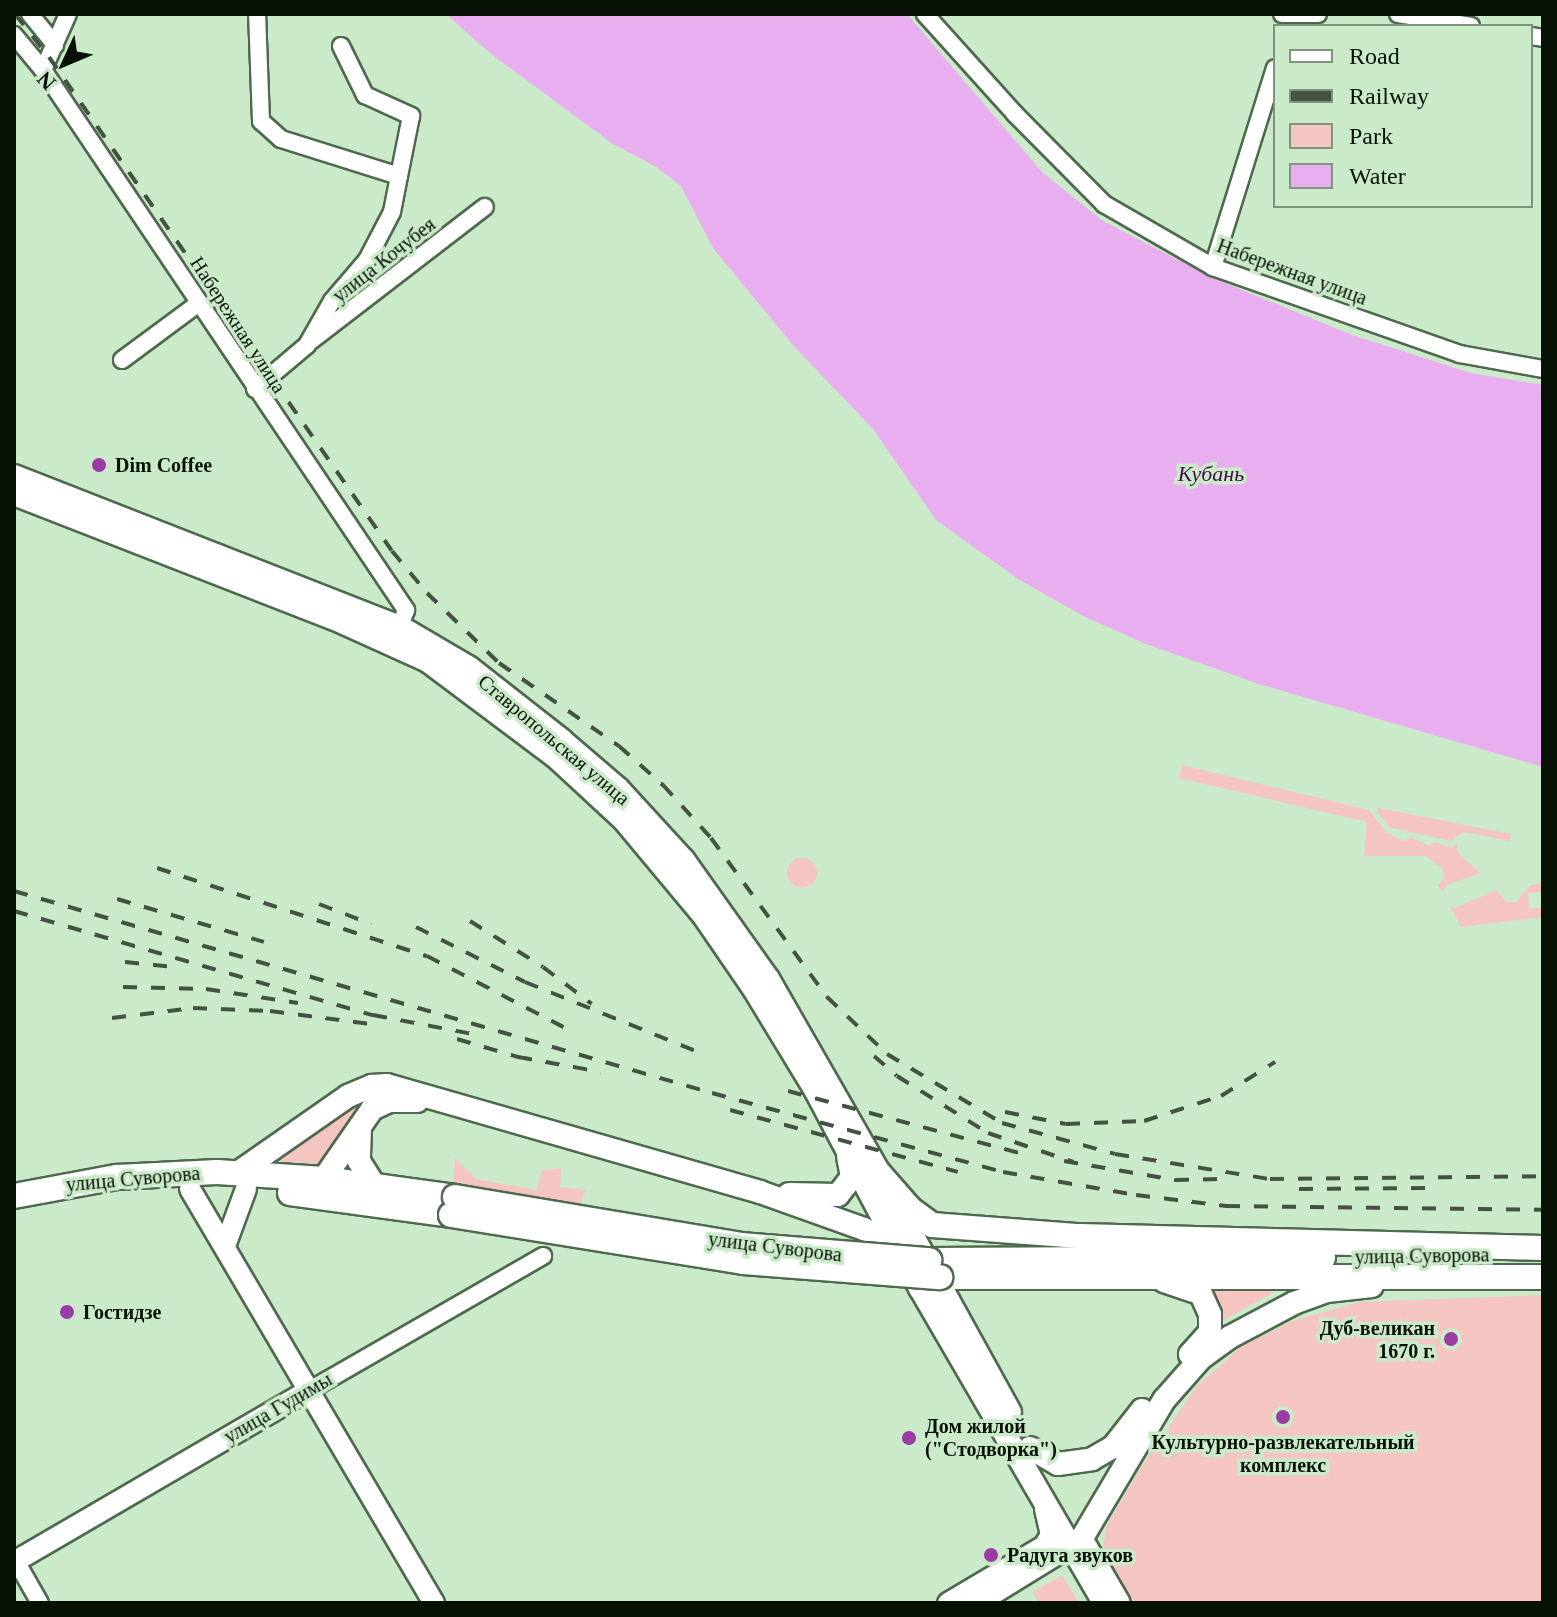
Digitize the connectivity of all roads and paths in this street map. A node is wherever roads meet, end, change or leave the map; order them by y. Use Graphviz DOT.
graph roads {
  1 [pos="30,14"];
  2 [pos="68,14"];
  3 [pos="257,14"];
  4 [pos="925,14"];
  5 [pos="1318,14"];
  6 [pos="1398,14"];
  7 [pos="1287,19"];
  8 [pos="1459,24"];
  9 [pos="14,35"];
  10 [pos="55,45"];
  11 [pos="341,46"];
  12 [pos="43,70"];
  13 [pos="1273,74"];
  14 [pos="399,176"];
  15 [pos="485,207"];
  16 [pos="1213,267"];
  17 [pos="199,303"];
  18 [pos="307,345"];
  19 [pos="122,360"];
  20 [pos="1543,369"];
  21 [pos="255,389"];
  22 [pos="14,477"];
  23 [pos="14,494"];
  24 [pos="396,636"];
  25 [pos="368,1098"];
  26 [pos="360,1127"];
  27 [pos="844,1144"];
  28 [pos="877,1171"];
  29 [pos="190,1180"];
  30 [pos="242,1181"];
  31 [pos="374,1185"];
  32 [pos="318,1187"];
  33 [pos="760,1192"];
  34 [pos="14,1196"];
  35 [pos="453,1206"];
  36 [pos="14,1212"];
  37 [pos="225,1246"];
  38 [pos="898,1247"];
  39 [pos="1543,1250"];
  40 [pos="543,1256"];
  41 [pos="1140,1273"];
  42 [pos="1543,1277"];
  43 [pos="1433,1278"];
  44 [pos="310,1390"];
  45 [pos="1030,1448"];
  46 [pos="1040,1493"];
  47 [pos="1076,1542"];
  48 [pos="15,1561"];
  49 [pos="40,1603"];
  50 [pos="434,1603"];
  51 [pos="948,1603"];
  52 [pos="976,1603"];
  53 [pos="1103,1603"];
  54 [pos="1120,1603"];
  1 -- 10 [label="street"];
  2 -- 10 [label="street"];
  3 -- 14 [label="street"];
  4 -- 16 [label="street, Набережная улица"];
  5 -- 7 [label="street"];
  6 -- 8 [label="street"];
  9 -- 12 [label="street, Набережная улица"];
  10 -- 12 [label="street"];
  11 -- 14 [label="street, улица Кочубея"];
  12 -- 17 [label="street, Набережная улица"];
  13 -- 16 [label="street"];
  14 -- 18 [label="street, улица Кочубея"];
  15 -- 18 [label="street, улица Кочубея"];
  16 -- 20 [label="street, Набережная улица"];
  17 -- 19 [label="street"];
  17 -- 21 [label="street, Набережная улица"];
  18 -- 21 [label="street, улица Кочубея"];
  21 -- 24 [label="street, Набережная улица"];
  22 -- 24 [label="main road, Ставропольская улица"];
  23 -- 24 [label="main road, Ставропольская улица"];
  24 -- 27 [label="main road, Ставропольская улица"];
  24 -- 28 [label="main road, Ставропольская улица"];
  25 -- 26 [label="main road"];
  25 -- 30 [label="main road"];
  25 -- 33 [label="main road"];
  26 -- 31 [label="main road"];
  26 -- 32 [label="main road"];
  27 -- 33 [label="main road, Ставропольская улица"];
  27 -- 38 [label="main road, Ставропольская улица"];
  28 -- 39 [label="main road, улица Суворова"];
  28 -- 45 [label="main road, Ставропольская улица"];
  29 -- 30 [label="main road, улица Суворова"];
  29 -- 34 [label="main road, улица Суворова"];
  29 -- 36 [label="main road, улица Суворова"];
  29 -- 37 [label="street"];
  30 -- 32 [label="main road, улица Суворова"];
  30 -- 37 [label="street"];
  31 -- 32 [label="main road, улица Суворова"];
  31 -- 35 [label="main road, улица Суворова"];
  32 -- 35 [label="main road, улица Суворова"];
  33 -- 38 [label="main road"];
  35 -- 41 [label="main road, улица Суворова, bridge"];
  37 -- 44 [label="street"];
  38 -- 46 [label="main road, Ставропольская улица"];
  39 -- 41 [label="main road, улица Суворова"];
  40 -- 44 [label="street, улица Гудимы"];
  41 -- 43 [label="main road, улица Суворова"];
  41 -- 45 [label="main road"];
  42 -- 43 [label="main road, улица Суворова"];
  43 -- 47 [label="main road"];
  44 -- 48 [label="street, улица Гудимы"];
  44 -- 50 [label="street"];
  45 -- 47 [label="main road, Ставропольская улица"];
  46 -- 47 [label="main road, Ставропольская улица"];
  46 -- 51 [label="street"];
  47 -- 52 [label="main road"];
  47 -- 53 [label="street"];
  47 -- 54 [label="street"];
  48 -- 49 [label="street"];
}
